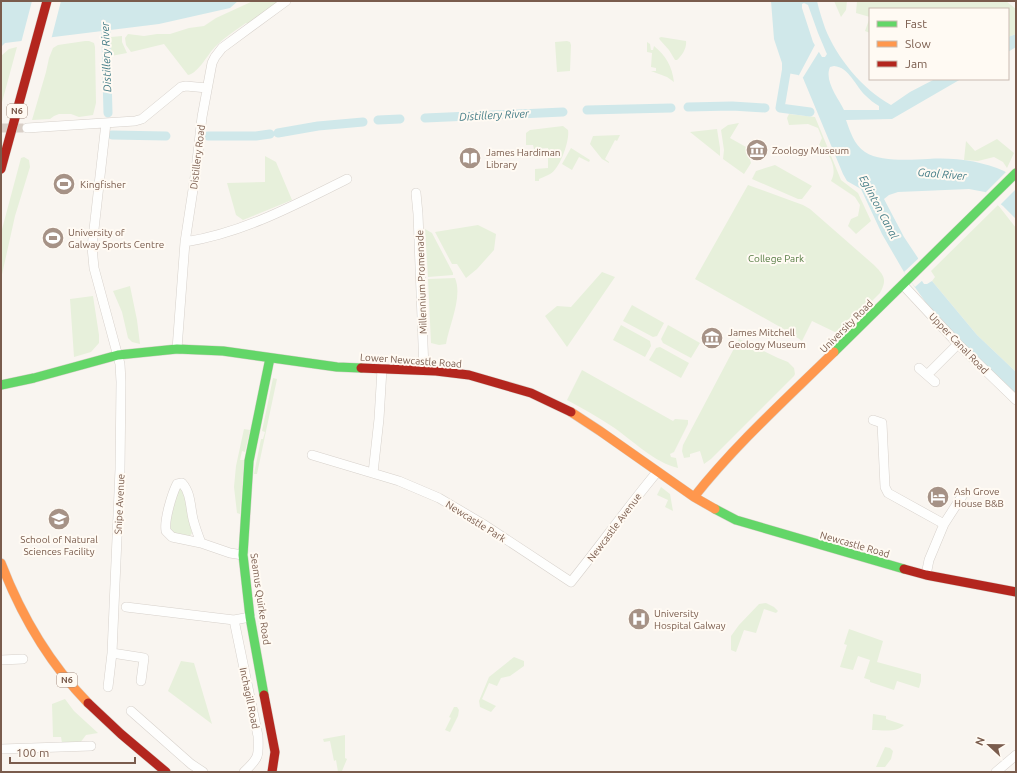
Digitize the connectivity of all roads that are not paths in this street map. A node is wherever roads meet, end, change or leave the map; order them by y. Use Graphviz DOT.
graph roads {
  1 [pos="47,1"];
  2 [pos="286,1"];
  3 [pos="207,88"];
  4 [pos="106,122"];
  5 [pos="27,128"];
  6 [pos="1,169"];
  7 [pos="1015,175"];
  8 [pos="347,179"];
  9 [pos="416,193"];
  10 [pos="185,242"];
  11 [pos="906,282"];
  12 [pos="958,344"];
  13 [pos="177,349"];
  14 [pos="118,356"];
  15 [pos="270,358"];
  16 [pos="919,368"];
  17 [pos="382,369"];
  18 [pos="424,370"];
  19 [pos="927,375"];
  20 [pos="935,382"];
  21 [pos="1,385"];
  22 [pos="1016,400"];
  23 [pos="873,420"];
  24 [pos="312,455"];
  25 [pos="373,472"];
  26 [pos="657,472"];
  27 [pos="964,493"];
  28 [pos="694,497"];
  29 [pos="944,524"];
  30 [pos="201,542"];
  31 [pos="243,555"];
  32 [pos="1,563"];
  33 [pos="926,575"];
  34 [pos="572,582"];
  35 [pos="1016,592"];
  36 [pos="126,608"];
  37 [pos="250,617"];
  38 [pos="234,620"];
  39 [pos="112,653"];
  40 [pos="23,659"];
  41 [pos="1,660"];
  42 [pos="140,681"];
  43 [pos="108,687"];
  44 [pos="131,711"];
  45 [pos="91,746"];
  46 [pos="1,749"];
  47 [pos="1016,754"];
  48 [pos="166,772"];
  49 [pos="203,772"];
  50 [pos="244,772"];
  51 [pos="272,772"];
  52 [pos="996,772"];
  1 -- 6 [label="main road, N6"];
  2 -- 3 [label="street, Distillery Road"];
  3 -- 4 [label="street"];
  3 -- 10 [label="street, Distillery Road"];
  4 -- 5 [label="street"];
  4 -- 14 [label="street, Snipe Avenue"];
  7 -- 11 [label="main road, University Road"];
  8 -- 10 [label="street"];
  9 -- 18 [label="street, Millennium Promenade"];
  10 -- 13 [label="street, Distillery Road"];
  11 -- 12 [label="street, Upper Canal Road"];
  11 -- 28 [label="main road, University Road"];
  12 -- 19 [label="street"];
  12 -- 22 [label="street, Upper Canal Road"];
  13 -- 14 [label="main road, Lower Newcastle Road"];
  13 -- 15 [label="main road, Lower Newcastle Road"];
  14 -- 21 [label="main road, Lower Newcastle Road"];
  14 -- 39 [label="street, Snipe Avenue"];
  15 -- 17 [label="main road, Lower Newcastle Road"];
  15 -- 31 [label="main road, Seamus Quirke Road"];
  16 -- 19 [label="street"];
  17 -- 18 [label="main road, Lower Newcastle Road"];
  17 -- 25 [label="street"];
  18 -- 26 [label="main road, Lower Newcastle Road"];
  19 -- 20 [label="street"];
  23 -- 29 [label="street"];
  24 -- 25 [label="street, Newcastle Park"];
  25 -- 34 [label="street, Newcastle Park"];
  26 -- 28 [label="main road, Lower Newcastle Road"];
  26 -- 34 [label="street, Newcastle Avenue"];
  27 -- 29 [label="street"];
  28 -- 33 [label="main road, Newcastle Road"];
  29 -- 33 [label="street"];
  30 -- 30 [label="street"];
  30 -- 31 [label="street"];
  31 -- 37 [label="main road, Seamus Quirke Road"];
  32 -- 48 [label="main road, N6"];
  33 -- 35 [label="main road, Newcastle Road"];
  36 -- 38 [label="street"];
  37 -- 38 [label="street"];
  37 -- 51 [label="main road, Seamus Quirke Road"];
  38 -- 50 [label="street, Inchagill Road"];
  39 -- 42 [label="street"];
  39 -- 43 [label="street, Snipe Avenue"];
  40 -- 41 [label="street"];
  44 -- 49 [label="street"];
  45 -- 46 [label="street"];
  47 -- 52 [label="street"];
}
